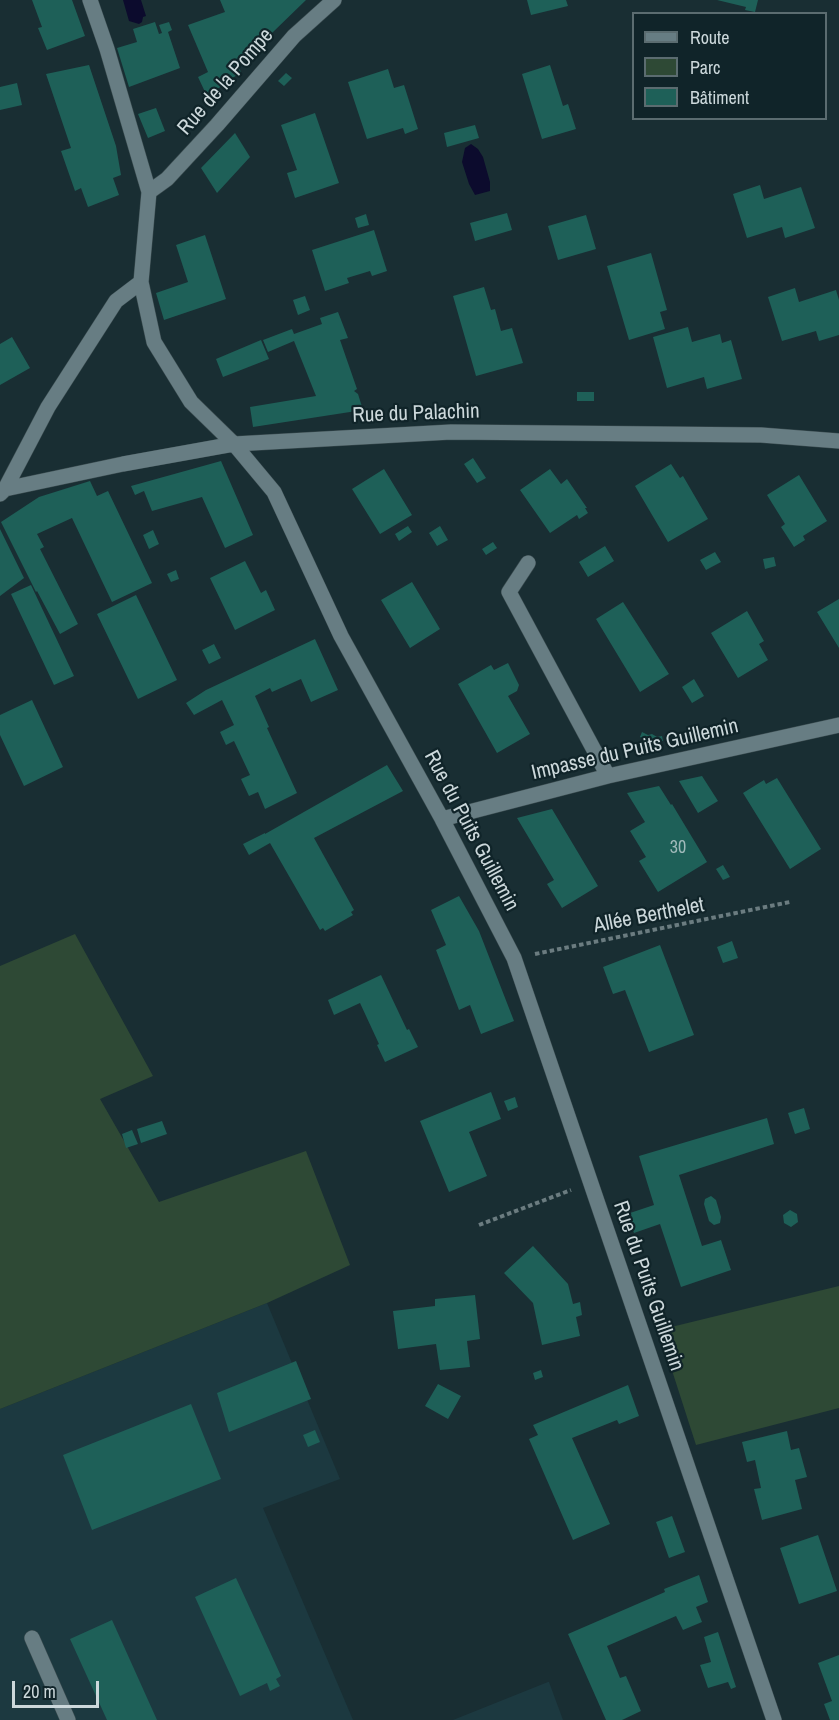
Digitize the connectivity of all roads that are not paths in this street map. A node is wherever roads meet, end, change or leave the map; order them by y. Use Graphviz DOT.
graph roads {
  1 [pos="90,0"];
  2 [pos="334,0"];
  3 [pos="149,192"];
  4 [pos="141,282"];
  5 [pos="839,441"];
  6 [pos="234,444"];
  7 [pos="3,492"];
  8 [pos="528,563"];
  9 [pos="839,725"];
  10 [pos="608,776"];
  11 [pos="442,819"];
  12 [pos="32,1638"];
  13 [pos="68,1720"];
  14 [pos="774,1720"];
  1 -- 3 [label="street, Rue du Puits Guillemin"];
  2 -- 3 [label="street, Rue de la Pompe"];
  3 -- 4 [label="street, Rue du Puits Guillemin"];
  4 -- 6 [label="street, Rue du Puits Guillemin"];
  4 -- 7 [label="street"];
  5 -- 6 [label="street, Rue du Palachin"];
  6 -- 7 [label="street, Rue du Palachin"];
  6 -- 11 [label="street, Rue du Puits Guillemin"];
  8 -- 10 [label="street"];
  9 -- 10 [label="street, Impasse du Puits Guillemin"];
  10 -- 11 [label="street, Impasse du Puits Guillemin"];
  11 -- 14 [label="street, Rue du Puits Guillemin"];
  12 -- 13 [label="street"];
}
